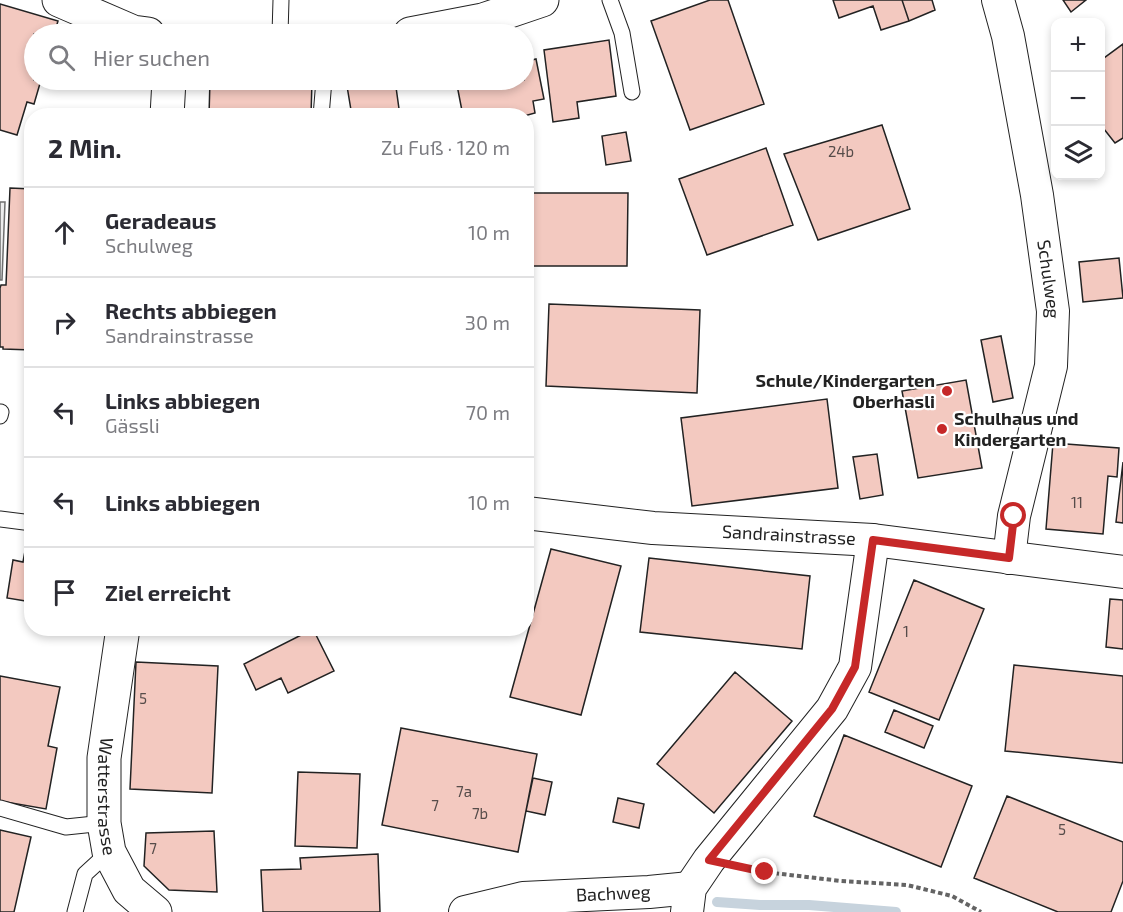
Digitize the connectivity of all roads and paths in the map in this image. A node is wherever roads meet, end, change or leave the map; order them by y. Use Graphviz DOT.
graph roads {
  1 [pos="59,0"];
  2 [pos="281,0"];
  3 [pos="542,0"];
  4 [pos="610,0"];
  5 [pos="998,0"];
  6 [pos="114,24"];
  7 [pos="280,24"];
  8 [pos="462,24"];
  9 [pos="168,90"];
  10 [pos="323,90"];
  11 [pos="632,92"];
  12 [pos="167,108"];
  13 [pos="322,108"];
  14 [pos="1,411"];
  15 [pos="0,416"];
  16 [pos="534,514"];
  17 [pos="0,519"];
  18 [pos="24,522"];
  19 [pos="873,540"];
  20 [pos="1009,558"];
  21 [pos="1123,572"];
  22 [pos="122,636"];
  23 [pos="0,808"];
  24 [pos="106,837"];
  25 [pos="709,860"];
  26 [pos="688,900"];
  27 [pos="75,912"];
  28 [pos="154,912"];
  29 [pos="465,912"];
  30 [pos="981,912"];
  1 -- 6 [label="street"];
  2 -- 7 [label="lane"];
  3 -- 8 [label="street"];
  4 -- 11 [label="lane"];
  5 -- 20 [label="street, Schulweg"];
  9 -- 12 [label="street"];
  10 -- 13 [label="lane"];
  14 -- 15 [label="lane"];
  16 -- 19 [label="street, Sandrainstrasse"];
  17 -- 18 [label="lane"];
  19 -- 20 [label="street, Sandrainstrasse"];
  19 -- 25 [label="street"];
  20 -- 21 [label="street, Sandrainstrasse"];
  22 -- 24 [label="street, Watterstrasse"];
  23 -- 24 [label="lane"];
  24 -- 27 [label="lane"];
  24 -- 28 [label="street, Watterstrasse"];
  25 -- 26 [label="street"];
  25 -- 30 [label="path"];
  26 -- 29 [label="street, Bachweg"];
}
